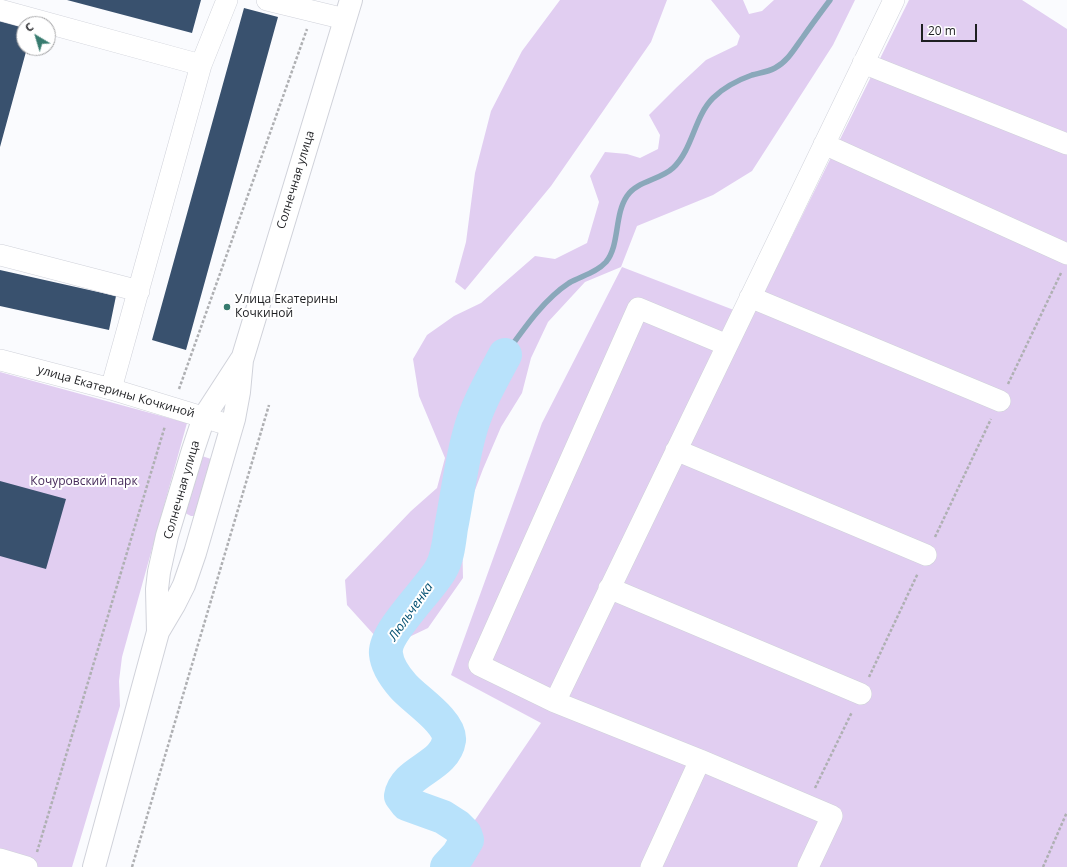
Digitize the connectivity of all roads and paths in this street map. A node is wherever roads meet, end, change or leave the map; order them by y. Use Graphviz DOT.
graph roads {
  1 [pos="227,0"];
  2 [pos="267,0"];
  3 [pos="894,0"];
  4 [pos="348,9"];
  5 [pos="0,10"];
  6 [pos="314,11"];
  7 [pos="863,63"];
  8 [pos="201,65"];
  9 [pos="824,144"];
  10 [pos="1067,144"];
  11 [pos="0,255"];
  12 [pos="1065,260"];
  13 [pos="139,291"];
  14 [pos="750,297"];
  15 [pos="727,345"];
  16 [pos="0,360"];
  17 [pos="242,360"];
  18 [pos="111,389"];
  19 [pos="178,393"];
  20 [pos="1000,401"];
  21 [pos="269,405"];
  22 [pos="204,417"];
  23 [pos="165,425"];
  24 [pos="232,426"];
  25 [pos="676,450"];
  26 [pos="926,555"];
  27 [pos="610,588"];
  28 [pos="158,632"];
  29 [pos="861,694"];
  30 [pos="555,702"];
  31 [pos="700,760"];
  32 [pos="807,806"];
  33 [pos="1067,812"];
  34 [pos="0,859"];
  35 [pos="31,863"];
  36 [pos="94,867"];
  37 [pos="132,867"];
  38 [pos="651,867"];
  39 [pos="808,867"];
  40 [pos="1043,867"];
  1 -- 8 [label="street"];
  2 -- 6 [label="street"];
  3 -- 7 [label="street"];
  4 -- 6 [label="street"];
  4 -- 17 [label="main road, Солнечная улица"];
  5 -- 8 [label="street"];
  6 -- 19 [label="path"];
  7 -- 9 [label="street"];
  7 -- 10 [label="street"];
  8 -- 13 [label="street"];
  9 -- 12 [label="street"];
  9 -- 14 [label="street"];
  11 -- 13 [label="street"];
  12 -- 20 [label="path"];
  13 -- 18 [label="street"];
  14 -- 15 [label="street"];
  14 -- 20 [label="street"];
  15 -- 25 [label="street"];
  15 -- 30 [label="street"];
  16 -- 18 [label="street, улица Екатерины Кочкиной"];
  17 -- 22 [label="main road, Солнечная улица"];
  17 -- 24 [label="main road, Солнечная улица"];
  18 -- 22 [label="street, улица Екатерины Кочкиной"];
  20 -- 26 [label="path"];
  21 -- 37 [label="path"];
  22 -- 24 [label="street, улица Екатерины Кочкиной"];
  22 -- 28 [label="main road, Солнечная улица"];
  23 -- 35 [label="path"];
  24 -- 28 [label="main road, Солнечная улица"];
  25 -- 26 [label="street"];
  25 -- 27 [label="street"];
  26 -- 29 [label="path"];
  27 -- 29 [label="street"];
  27 -- 30 [label="street"];
  28 -- 36 [label="main road, Солнечная улица"];
  29 -- 32 [label="path"];
  30 -- 31 [label="street"];
  31 -- 32 [label="street"];
  31 -- 38 [label="street"];
  32 -- 39 [label="street"];
  33 -- 40 [label="path"];
  34 -- 35 [label="street"];
}
